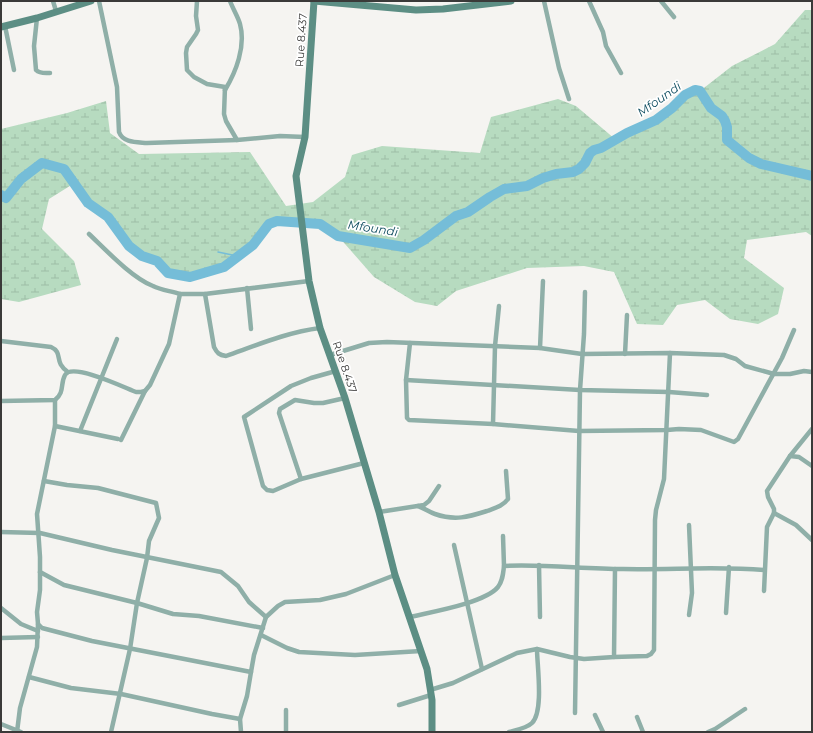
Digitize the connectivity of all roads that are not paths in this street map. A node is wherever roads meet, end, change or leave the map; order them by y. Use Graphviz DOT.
graph roads {
  1 [pos="53,1"];
  2 [pos="92,1"];
  3 [pos="99,1"];
  4 [pos="197,1"];
  5 [pos="230,1"];
  6 [pos="314,1"];
  7 [pos="512,1"];
  8 [pos="544,1"];
  9 [pos="589,1"];
  10 [pos="661,1"];
  11 [pos="357,3"];
  12 [pos="460,4"];
  13 [pos="56,11"];
  14 [pos="674,16"];
  15 [pos="37,18"];
  16 [pos="3,27"];
  17 [pos="14,70"];
  18 [pos="50,73"];
  19 [pos="621,73"];
  20 [pos="225,90"];
  21 [pos="569,99"];
  22 [pos="305,137"];
  23 [pos="238,140"];
  24 [pos="88,234"];
  25 [pos="309,281"];
  26 [pos="543,282"];
  27 [pos="247,288"];
  28 [pos="585,292"];
  29 [pos="180,294"];
  30 [pos="205,294"];
  31 [pos="499,306"];
  32 [pos="627,315"];
  33 [pos="320,328"];
  34 [pos="251,329"];
  35 [pos="794,330"];
  36 [pos="117,339"];
  37 [pos="1,341"];
  38 [pos="410,343"];
  39 [pos="495,346"];
  40 [pos="540,348"];
  41 [pos="670,353"];
  42 [pos="582,354"];
  43 [pos="625,354"];
  44 [pos="330,355"];
  45 [pos="68,372"];
  46 [pos="336,372"];
  47 [pos="812,372"];
  48 [pos="774,374"];
  49 [pos="101,378"];
  50 [pos="406,380"];
  51 [pos="493,385"];
  52 [pos="145,390"];
  53 [pos="580,390"];
  54 [pos="669,392"];
  55 [pos="707,395"];
  56 [pos="345,398"];
  57 [pos="55,400"];
  58 [pos="1,401"];
  59 [pos="493,424"];
  60 [pos="55,426"];
  61 [pos="812,429"];
  62 [pos="667,430"];
  63 [pos="80,431"];
  64 [pos="579,431"];
  65 [pos="790,456"];
  66 [pos="364,463"];
  67 [pos="812,466"];
  68 [pos="506,471"];
  69 [pos="301,479"];
  70 [pos="44,481"];
  71 [pos="439,486"];
  72 [pos="418,506"];
  73 [pos="379,512"];
  74 [pos="774,513"];
  75 [pos="689,525"];
  76 [pos="1,532"];
  77 [pos="40,533"];
  78 [pos="503,536"];
  79 [pos="812,540"];
  80 [pos="454,546"];
  81 [pos="147,558"];
  82 [pos="539,565"];
  83 [pos="504,566"];
  84 [pos="578,566"];
  85 [pos="729,567"];
  86 [pos="691,568"];
  87 [pos="615,569"];
  88 [pos="654,570"];
  89 [pos="764,570"];
  90 [pos="40,572"];
  91 [pos="395,575"];
  92 [pos="764,591"];
  93 [pos="137,603"];
  94 [pos="466,604"];
  95 [pos="1,608"];
  96 [pos="726,613"];
  97 [pos="689,615"];
  98 [pos="266,617"];
  99 [pos="410,617"];
  100 [pos="540,617"];
  101 [pos="38,624"];
  102 [pos="263,628"];
  103 [pos="38,631"];
  104 [pos="261,635"];
  105 [pos="38,637"];
  106 [pos="1,638"];
  107 [pos="130,649"];
  108 [pos="537,649"];
  109 [pos="421,651"];
  110 [pos="614,657"];
  111 [pos="577,658"];
  112 [pos="482,669"];
  113 [pos="251,672"];
  114 [pos="29,677"];
  115 [pos="430,692"];
  116 [pos="121,694"];
  117 [pos="399,705"];
  118 [pos="744,709"];
  119 [pos="286,710"];
  120 [pos="575,713"];
  121 [pos="595,715"];
  122 [pos="637,717"];
  123 [pos="240,719"];
  124 [pos="1,724"];
  125 [pos="18,732"];
  126 [pos="111,732"];
  127 [pos="241,732"];
  128 [pos="286,732"];
  129 [pos="432,732"];
  130 [pos="509,732"];
  131 [pos="603,732"];
  132 [pos="643,732"];
  133 [pos="708,732"];
  1 -- 13 [label="street"];
  2 -- 13 [label="main road"];
  3 -- 23 [label="street"];
  4 -- 20 [label="street"];
  5 -- 20 [label="street"];
  6 -- 11 [label="main road"];
  6 -- 22 [label="main road, Rue 8.437"];
  7 -- 12 [label="main road"];
  8 -- 21 [label="street"];
  9 -- 19 [label="street"];
  10 -- 14 [label="street"];
  11 -- 12 [label="main road"];
  13 -- 15 [label="main road"];
  15 -- 16 [label="main road"];
  15 -- 18 [label="street"];
  16 -- 17 [label="street"];
  20 -- 23 [label="street"];
  22 -- 23 [label="street"];
  22 -- 25 [label="main road, Rue 8.437"];
  24 -- 29 [label="street"];
  25 -- 27 [label="street"];
  25 -- 33 [label="main road, Rue 8.437"];
  26 -- 40 [label="street"];
  27 -- 30 [label="street"];
  27 -- 34 [label="street"];
  28 -- 42 [label="street"];
  29 -- 30 [label="street"];
  29 -- 52 [label="street"];
  30 -- 33 [label="street"];
  31 -- 39 [label="street"];
  32 -- 43 [label="street"];
  33 -- 44 [label="main road, Rue 8.437"];
  35 -- 48 [label="street"];
  36 -- 49 [label="street"];
  37 -- 45 [label="street"];
  38 -- 39 [label="street"];
  38 -- 44 [label="street"];
  38 -- 50 [label="street"];
  39 -- 40 [label="street"];
  39 -- 51 [label="street"];
  40 -- 42 [label="street"];
  41 -- 43 [label="street"];
  41 -- 48 [label="street"];
  41 -- 54 [label="street"];
  42 -- 43 [label="street"];
  42 -- 53 [label="street"];
  44 -- 46 [label="main road, Rue 8.437"];
  45 -- 49 [label="street"];
  45 -- 57 [label="street"];
  46 -- 56 [label="main road, Rue 8.437"];
  46 -- 69 [label="street"];
  47 -- 48 [label="street"];
  48 -- 62 [label="street"];
  49 -- 52 [label="street"];
  49 -- 63 [label="street"];
  50 -- 51 [label="street"];
  50 -- 59 [label="street"];
  51 -- 53 [label="street"];
  51 -- 59 [label="street"];
  52 -- 63 [label="street"];
  53 -- 54 [label="street"];
  53 -- 64 [label="street"];
  54 -- 55 [label="street"];
  54 -- 62 [label="street"];
  56 -- 66 [label="main road, Rue 8.437"];
  56 -- 69 [label="street"];
  57 -- 58 [label="street"];
  57 -- 60 [label="street"];
  59 -- 64 [label="street"];
  60 -- 63 [label="street"];
  60 -- 70 [label="street"];
  61 -- 65 [label="street"];
  62 -- 64 [label="street"];
  62 -- 88 [label="street"];
  64 -- 84 [label="street"];
  65 -- 67 [label="street"];
  65 -- 74 [label="street"];
  66 -- 69 [label="street"];
  66 -- 73 [label="main road, Rue 8.437"];
  68 -- 72 [label="street"];
  70 -- 77 [label="street"];
  70 -- 81 [label="street"];
  71 -- 72 [label="street"];
  72 -- 73 [label="street"];
  73 -- 91 [label="main road, Rue 8.437"];
  74 -- 79 [label="street"];
  74 -- 89 [label="street"];
  75 -- 86 [label="street"];
  76 -- 77 [label="street"];
  77 -- 81 [label="street"];
  77 -- 90 [label="street"];
  78 -- 83 [label="street"];
  80 -- 94 [label="street"];
  81 -- 93 [label="street"];
  81 -- 98 [label="street"];
  82 -- 83 [label="street"];
  82 -- 84 [label="street"];
  82 -- 100 [label="street"];
  83 -- 94 [label="street"];
  84 -- 87 [label="street"];
  84 -- 111 [label="street"];
  85 -- 86 [label="street"];
  85 -- 89 [label="street"];
  85 -- 96 [label="street"];
  86 -- 88 [label="street"];
  86 -- 97 [label="street"];
  87 -- 88 [label="street"];
  87 -- 110 [label="street"];
  88 -- 110 [label="street"];
  89 -- 92 [label="street"];
  90 -- 93 [label="street"];
  90 -- 101 [label="street"];
  91 -- 98 [label="street"];
  91 -- 99 [label="main road, Rue 8.437"];
  93 -- 102 [label="street"];
  93 -- 107 [label="street"];
  94 -- 99 [label="street"];
  94 -- 112 [label="street"];
  95 -- 103 [label="street"];
  98 -- 102 [label="street"];
  99 -- 109 [label="main road, Rue 8.437"];
  101 -- 103 [label="street"];
  101 -- 107 [label="street"];
  102 -- 104 [label="street"];
  103 -- 105 [label="street"];
  104 -- 109 [label="street"];
  104 -- 113 [label="street"];
  105 -- 106 [label="street"];
  105 -- 114 [label="street"];
  107 -- 113 [label="street"];
  107 -- 116 [label="street"];
  108 -- 111 [label="street"];
  108 -- 112 [label="street"];
  108 -- 130 [label="street"];
  109 -- 115 [label="main road, Rue 8.437"];
  110 -- 111 [label="street"];
  111 -- 120 [label="street"];
  112 -- 115 [label="street"];
  113 -- 123 [label="street"];
  114 -- 116 [label="street"];
  114 -- 125 [label="street"];
  115 -- 117 [label="street"];
  115 -- 129 [label="main road, Rue 8.437"];
  116 -- 123 [label="street"];
  116 -- 126 [label="street"];
  118 -- 133 [label="street"];
  119 -- 128 [label="street"];
  121 -- 131 [label="street"];
  122 -- 132 [label="street"];
  123 -- 127 [label="street"];
  124 -- 125 [label="street"];
}
